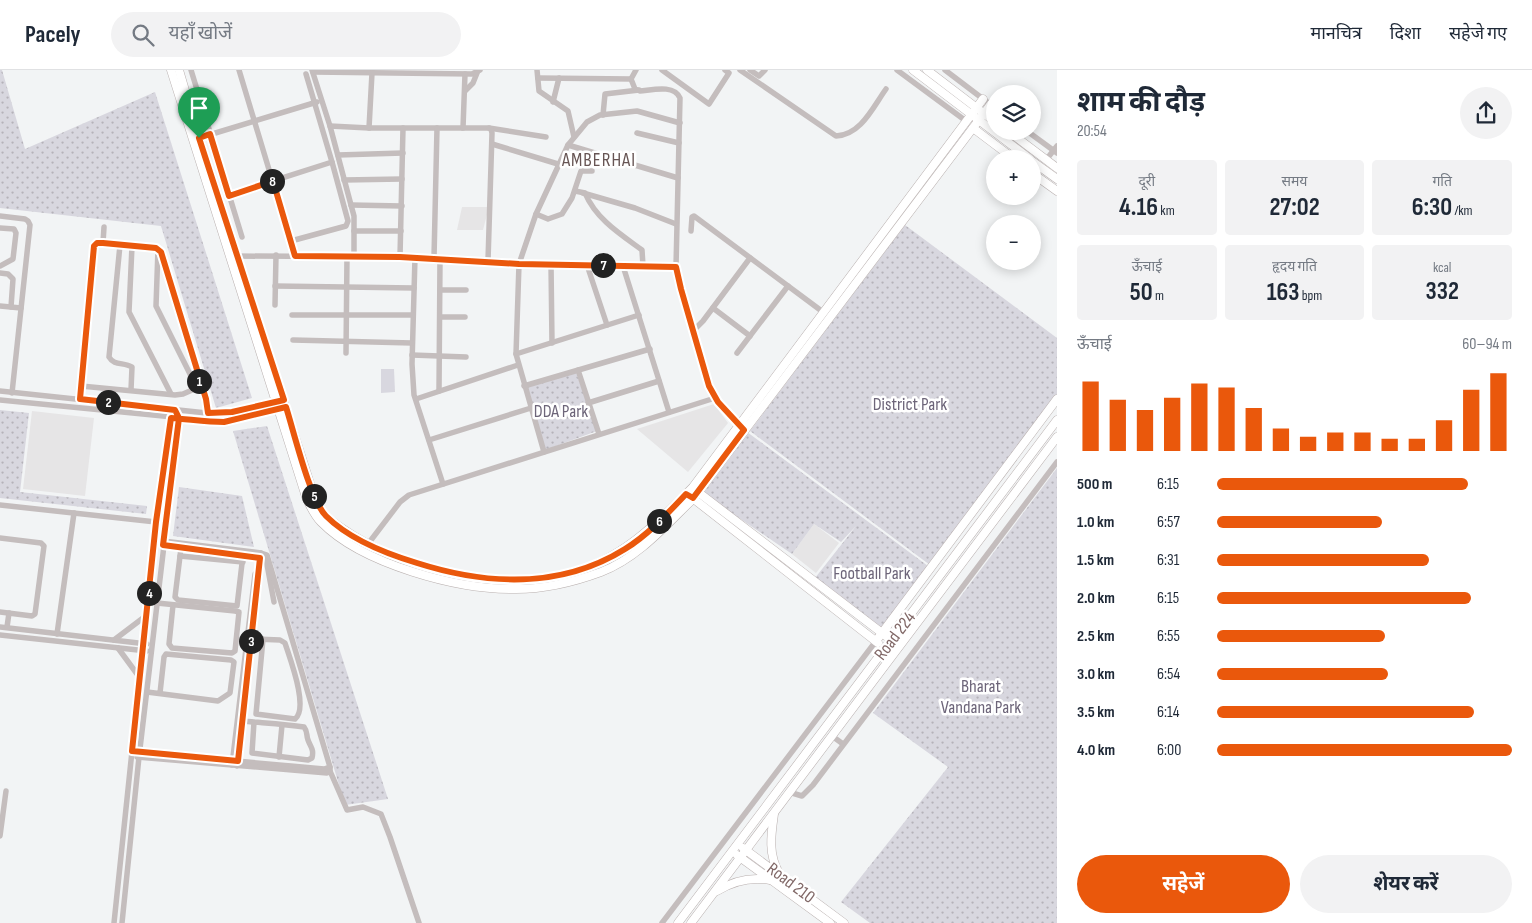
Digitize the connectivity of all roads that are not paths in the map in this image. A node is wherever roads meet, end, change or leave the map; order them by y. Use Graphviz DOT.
graph roads {
  1 [pos="171,70"];
  2 [pos="179,70"];
  3 [pos="191,70"];
  4 [pos="239,70"];
  5 [pos="537,70"];
  6 [pos="636,70"];
  7 [pos="662,70"];
  8 [pos="725,70"];
  9 [pos="740,70"];
  10 [pos="750,70"];
  11 [pos="765,70"];
  12 [pos="897,70"];
  13 [pos="913,70"];
  14 [pos="927,70"];
  15 [pos="945,70"];
  16 [pos="343,71"];
  17 [pos="310,72"];
  18 [pos="446,72"];
  19 [pos="479,72"];
  20 [pos="372,73"];
  21 [pos="466,74"];
  22 [pos="538,78"];
  23 [pos="559,78"];
  24 [pos="631,79"];
  25 [pos="886,89"];
  26 [pos="639,90"];
  27 [pos="465,92"];
  28 [pos="984,99"];
  29 [pos="322,100"];
  30 [pos="553,102"];
  31 [pos="314,103"];
  32 [pos="974,110"];
  33 [pos="986,112"];
  34 [pos="189,115"];
  35 [pos="603,115"];
  36 [pos="981,117"];
  37 [pos="986,119"];
  38 [pos="254,121"];
  39 [pos="966,121"];
  40 [pos="680,123"];
  41 [pos="330,126"];
  42 [pos="369,128"];
  43 [pos="403,128"];
  44 [pos="437,128"];
  45 [pos="463,128"];
  46 [pos="489,128"];
  47 [pos="973,128"];
  48 [pos="637,133"];
  49 [pos="210,134"];
  50 [pos="546,137"];
  51 [pos="199,138"];
  52 [pos="574,138"];
  53 [pos="1020,140"];
  54 [pos="1041,140"];
  55 [pos="679,143"];
  56 [pos="492,144"];
  57 [pos="568,145"];
  58 [pos="1002,150"];
  59 [pos="1017,150"];
  60 [pos="1056,150"];
  61 [pos="403,153"];
  62 [pos="338,155"];
  63 [pos="1046,160"];
  64 [pos="332,162"];
  65 [pos="558,164"];
  66 [pos="1056,165"];
  67 [pos="1041,167"];
  68 [pos="592,171"];
  69 [pos="678,178"];
  70 [pos="402,179"];
  71 [pos="1041,179"];
  72 [pos="1057,179"];
  73 [pos="344,180"];
  74 [pos="273,181"];
  75 [pos="575,191"];
  76 [pos="1057,191"];
  77 [pos="583,193"];
  78 [pos="229,196"];
  79 [pos="351,205"];
  80 [pos="402,206"];
  81 [pos="536,214"];
  82 [pos="0,216"];
  83 [pos="676,224"];
  84 [pos="104,227"];
  85 [pos="0,228"];
  86 [pos="354,231"];
  87 [pos="401,231"];
  88 [pos="691,231"];
  89 [pos="242,237"];
  90 [pos="291,241"];
  91 [pos="103,243"];
  92 [pos="120,245"];
  93 [pos="132,246"];
  94 [pos="158,249"];
  95 [pos="276,255"];
  96 [pos="233,256"];
  97 [pos="295,256"];
  98 [pos="347,256"];
  99 [pos="354,256"];
  100 [pos="400,257"];
  101 [pos="415,258"];
  102 [pos="437,258"];
  103 [pos="750,258"];
  104 [pos="488,261"];
  105 [pos="519,264"];
  106 [pos="551,264"];
  107 [pos="587,265"];
  108 [pos="0,266"];
  109 [pos="624,266"];
  110 [pos="643,266"];
  111 [pos="676,267"];
  112 [pos="0,273"];
  113 [pos="275,286"];
  114 [pos="788,286"];
  115 [pos="347,287"];
  116 [pos="414,288"];
  117 [pos="440,290"];
  118 [pos="466,290"];
  119 [pos="274,305"];
  120 [pos="0,306"];
  121 [pos="11,307"];
  122 [pos="21,308"];
  123 [pos="713,308"];
  124 [pos="823,312"];
  125 [pos="292,315"];
  126 [pos="347,315"];
  127 [pos="413,315"];
  128 [pos="639,315"];
  129 [pos="440,317"];
  130 [pos="465,317"];
  131 [pos="608,325"];
  132 [pos="693,331"];
  133 [pos="750,336"];
  134 [pos="293,340"];
  135 [pos="346,341"];
  136 [pos="552,342"];
  137 [pos="412,343"];
  138 [pos="650,349"];
  139 [pos="737,352"];
  140 [pos="346,353"];
  141 [pos="516,354"];
  142 [pos="412,356"];
  143 [pos="439,356"];
  144 [pos="466,357"];
  145 [pos="518,365"];
  146 [pos="578,370"];
  147 [pos="659,381"];
  148 [pos="81,386"];
  149 [pos="524,386"];
  150 [pos="199,387"];
  151 [pos="131,390"];
  152 [pos="439,390"];
  153 [pos="0,392"];
  154 [pos="12,393"];
  155 [pos="171,394"];
  156 [pos="715,398"];
  157 [pos="80,399"];
  158 [pos="416,399"];
  159 [pos="0,400"];
  160 [pos="1057,400"];
  161 [pos="588,403"];
  162 [pos="281,404"];
  163 [pos="531,408"];
  164 [pos="175,410"];
  165 [pos="669,412"];
  166 [pos="208,413"];
  167 [pos="171,418"];
  168 [pos="179,418"];
  169 [pos="1057,420"];
  170 [pos="742,427"];
  171 [pos="598,434"];
  172 [pos="1057,437"];
  173 [pos="429,440"];
  174 [pos="544,452"];
  175 [pos="1057,462"];
  176 [pos="442,484"];
  177 [pos="692,493"];
  178 [pos="0,505"];
  179 [pos="74,513"];
  180 [pos="156,522"];
  181 [pos="0,538"];
  182 [pos="163,543"];
  183 [pos="368,544"];
  184 [pos="181,548"];
  185 [pos="243,555"];
  186 [pos="380,555"];
  187 [pos="180,556"];
  188 [pos="259,556"];
  189 [pos="243,562"];
  190 [pos="274,602"];
  191 [pos="157,603"];
  192 [pos="172,605"];
  193 [pos="0,612"];
  194 [pos="239,612"];
  195 [pos="9,613"];
  196 [pos="250,614"];
  197 [pos="18,615"];
  198 [pos="147,615"];
  199 [pos="0,627"];
  200 [pos="7,627"];
  201 [pos="17,628"];
  202 [pos="57,633"];
  203 [pos="881,633"];
  204 [pos="0,635"];
  205 [pos="251,639"];
  206 [pos="114,640"];
  207 [pos="263,640"];
  208 [pos="891,640"];
  209 [pos="876,641"];
  210 [pos="56,642"];
  211 [pos="899,646"];
  212 [pos="144,647"];
  213 [pos="118,648"];
  214 [pos="152,648"];
  215 [pos="885,648"];
  216 [pos="894,654"];
  217 [pos="140,678"];
  218 [pos="147,692"];
  219 [pos="160,693"];
  220 [pos="242,721"];
  221 [pos="254,722"];
  222 [pos="282,725"];
  223 [pos="832,736"];
  224 [pos="843,744"];
  225 [pos="132,754"];
  226 [pos="139,754"];
  227 [pos="279,757"];
  228 [pos="235,763"];
  229 [pos="330,769"];
  230 [pos="6,791"];
  231 [pos="789,792"];
  232 [pos="774,812"];
  233 [pos="0,836"];
  234 [pos="737,844"];
  235 [pos="746,850"];
  236 [pos="732,851"];
  237 [pos="740,857"];
  238 [pos="782,877"];
  239 [pos="772,881"];
  240 [pos="713,894"];
  241 [pos="114,923"];
  242 [pos="122,923"];
  243 [pos="419,923"];
  244 [pos="662,923"];
  245 [pos="678,923"];
  246 [pos="691,923"];
  247 [pos="830,923"];
  248 [pos="844,923"];
  1 -- 34 [label="street"];
  2 -- 34 [label="street"];
  3 -- 49 [label="street"];
  4 -- 38 [label="street"];
  5 -- 22 [label="street"];
  6 -- 24 [label="street"];
  7 -- 8 [label="street"];
  9 -- 25 [label="street"];
  10 -- 11 [label="street"];
  12 -- 39 [label="street"];
  13 -- 32 [label="street"];
  14 -- 32 [label="street"];
  15 -- 28 [label="street"];
  16 -- 17 [label="street"];
  16 -- 20 [label="street"];
  17 -- 29 [label="street"];
  17 -- 31 [label="street"];
  18 -- 20 [label="street"];
  18 -- 21 [label="street"];
  19 -- 21 [label="street"];
  19 -- 27 [label="street"];
  20 -- 42 [label="street"];
  21 -- 27 [label="street"];
  22 -- 23 [label="street"];
  22 -- 30 [label="street"];
  23 -- 24 [label="street"];
  23 -- 30 [label="street"];
  24 -- 26 [label="street"];
  26 -- 35 [label="street"];
  26 -- 40 [label="street"];
  27 -- 45 [label="street"];
  28 -- 32 [label="street"];
  29 -- 31 [label="street"];
  29 -- 41 [label="street"];
  30 -- 52 [label="street"];
  31 -- 38 [label="street"];
  31 -- 64 [label="street"];
  32 -- 36 [label="street"];
  32 -- 39 [label="street"];
  33 -- 36 [label="street"];
  34 -- 51 [label="street"];
  34 -- 96 [label="street"];
  35 -- 40 [label="street"];
  35 -- 52 [label="street"];
  36 -- 37 [label="street"];
  36 -- 47 [label="street"];
  36 -- 59 [label="street"];
  38 -- 49 [label="street"];
  38 -- 74 [label="street"];
  39 -- 124 [label="street"];
  40 -- 55 [label="street"];
  41 -- 42 [label="street"];
  41 -- 62 [label="street"];
  42 -- 43 [label="street"];
  43 -- 44 [label="street"];
  43 -- 61 [label="street"];
  44 -- 45 [label="street"];
  44 -- 102 [label="street"];
  45 -- 46 [label="street"];
  46 -- 50 [label="street"];
  46 -- 56 [label="street"];
  47 -- 58 [label="street"];
  47 -- 170 [label="street"];
  48 -- 55 [label="street"];
  49 -- 51 [label="street"];
  49 -- 78 [label="street"];
  51 -- 96 [label="street"];
  52 -- 57 [label="street"];
  53 -- 63 [label="street"];
  54 -- 60 [label="street"];
  55 -- 69 [label="street"];
  56 -- 65 [label="street"];
  56 -- 104 [label="street"];
  57 -- 65 [label="street"];
  57 -- 69 [label="street"];
  60 -- 63 [label="street"];
  61 -- 62 [label="street"];
  61 -- 70 [label="street"];
  62 -- 73 [label="street"];
  63 -- 66 [label="street"];
  64 -- 74 [label="street"];
  64 -- 90 [label="street"];
  65 -- 81 [label="street"];
  67 -- 72 [label="street"];
  68 -- 75 [label="street"];
  69 -- 83 [label="street"];
  70 -- 73 [label="street"];
  70 -- 80 [label="street"];
  71 -- 76 [label="street"];
  73 -- 79 [label="street"];
  74 -- 78 [label="street"];
  74 -- 90 [label="street"];
  75 -- 77 [label="street"];
  75 -- 81 [label="street"];
  77 -- 83 [label="street"];
  77 -- 110 [label="street"];
  78 -- 89 [label="street"];
  79 -- 80 [label="street"];
  79 -- 86 [label="street"];
  80 -- 87 [label="street"];
  81 -- 105 [label="street"];
  82 -- 122 [label="street"];
  83 -- 111 [label="street"];
  84 -- 91 [label="street"];
  85 -- 108 [label="street"];
  86 -- 87 [label="street"];
  86 -- 99 [label="street"];
  87 -- 100 [label="street"];
  88 -- 103 [label="street"];
  90 -- 97 [label="street"];
  91 -- 92 [label="street"];
  91 -- 148 [label="street"];
  92 -- 93 [label="street"];
  92 -- 151 [label="street"];
  93 -- 94 [label="street"];
  93 -- 155 [label="street"];
  94 -- 150 [label="street"];
  94 -- 150 [label="street"];
  95 -- 96 [label="street"];
  95 -- 97 [label="street"];
  95 -- 113 [label="street"];
  96 -- 162 [label="street"];
  97 -- 98 [label="street"];
  98 -- 99 [label="street"];
  98 -- 115 [label="street"];
  99 -- 100 [label="street"];
  100 -- 101 [label="street"];
  101 -- 102 [label="street"];
  101 -- 116 [label="street"];
  102 -- 104 [label="street"];
  102 -- 117 [label="street"];
  103 -- 114 [label="street"];
  103 -- 123 [label="street"];
  104 -- 105 [label="street"];
  105 -- 106 [label="street"];
  105 -- 141 [label="street"];
  106 -- 107 [label="street"];
  106 -- 136 [label="street"];
  107 -- 109 [label="street"];
  107 -- 131 [label="street"];
  109 -- 110 [label="street"];
  109 -- 128 [label="street"];
  110 -- 111 [label="street"];
  111 -- 132 [label="street"];
  112 -- 121 [label="street"];
  113 -- 115 [label="street"];
  113 -- 119 [label="street"];
  114 -- 124 [label="street"];
  114 -- 133 [label="street"];
  115 -- 116 [label="street"];
  115 -- 126 [label="street"];
  116 -- 127 [label="street"];
  117 -- 118 [label="street"];
  117 -- 129 [label="street"];
  120 -- 121 [label="street"];
  121 -- 122 [label="street"];
  122 -- 154 [label="street"];
  123 -- 132 [label="street"];
  123 -- 133 [label="street"];
  124 -- 170 [label="street"];
  125 -- 126 [label="street"];
  126 -- 127 [label="street"];
  126 -- 135 [label="street"];
  127 -- 137 [label="street"];
  128 -- 131 [label="street"];
  128 -- 138 [label="street"];
  129 -- 130 [label="street"];
  129 -- 143 [label="street"];
  131 -- 136 [label="street"];
  132 -- 156 [label="street"];
  133 -- 139 [label="street"];
  134 -- 135 [label="street"];
  135 -- 137 [label="street"];
  135 -- 140 [label="street"];
  136 -- 141 [label="street"];
  137 -- 142 [label="street"];
  138 -- 146 [label="street"];
  138 -- 147 [label="street"];
  141 -- 145 [label="street"];
  142 -- 143 [label="street"];
  142 -- 158 [label="street"];
  143 -- 144 [label="street"];
  143 -- 152 [label="street"];
  145 -- 149 [label="street"];
  145 -- 152 [label="street"];
  146 -- 149 [label="street"];
  146 -- 161 [label="street"];
  147 -- 161 [label="street"];
  147 -- 165 [label="street"];
  148 -- 151 [label="street"];
  148 -- 157 [label="street"];
  149 -- 163 [label="street"];
  150 -- 155 [label="street"];
  150 -- 166 [label="street"];
  151 -- 155 [label="street"];
  152 -- 158 [label="street"];
  153 -- 154 [label="street"];
  154 -- 157 [label="street"];
  156 -- 165 [label="street"];
  156 -- 170 [label="street"];
  157 -- 164 [label="street"];
  158 -- 173 [label="street"];
  159 -- 167 [label="street"];
  160 -- 203 [label="street"];
  161 -- 171 [label="street"];
  162 -- 166 [label="street"];
  162 -- 168 [label="street"];
  162 -- 183 [label="street"];
  162 -- 186 [label="street"];
  163 -- 173 [label="street"];
  163 -- 174 [label="street"];
  164 -- 166 [label="street"];
  164 -- 167 [label="street"];
  164 -- 168 [label="street"];
  165 -- 171 [label="street"];
  167 -- 168 [label="street"];
  167 -- 180 [label="street"];
  168 -- 182 [label="street"];
  169 -- 208 [label="street, Road 224"];
  170 -- 177 [label="street"];
  171 -- 174 [label="street"];
  172 -- 211 [label="street, Road 224"];
  173 -- 176 [label="street"];
  174 -- 176 [label="street"];
  175 -- 224 [label="street"];
  176 -- 183 [label="street"];
  177 -- 186 [label="street"];
  177 -- 203 [label="street"];
  177 -- 209 [label="street"];
  178 -- 179 [label="street"];
  179 -- 180 [label="street"];
  179 -- 202 [label="street"];
  180 -- 198 [label="street"];
  181 -- 197 [label="street"];
  182 -- 184 [label="street"];
  182 -- 188 [label="street"];
  182 -- 191 [label="street"];
  183 -- 186 [label="street"];
  184 -- 185 [label="street"];
  184 -- 187 [label="street"];
  185 -- 188 [label="street"];
  185 -- 189 [label="street"];
  187 -- 189 [label="street"];
  187 -- 189 [label="street"];
  188 -- 190 [label="street"];
  188 -- 196 [label="street"];
  188 -- 205 [label="street"];
  188 -- 229 [label="street"];
  191 -- 192 [label="street"];
  191 -- 214 [label="street"];
  192 -- 194 [label="street"];
  192 -- 194 [label="street"];
  193 -- 195 [label="street"];
  194 -- 196 [label="street"];
  195 -- 197 [label="street"];
  195 -- 200 [label="street"];
  196 -- 228 [label="street"];
  197 -- 201 [label="street"];
  198 -- 206 [label="street"];
  198 -- 212 [label="street"];
  199 -- 200 [label="street"];
  200 -- 201 [label="street"];
  201 -- 202 [label="street"];
  202 -- 206 [label="street"];
  202 -- 210 [label="street"];
  203 -- 208 [label="street"];
  203 -- 209 [label="street"];
  204 -- 210 [label="street"];
  205 -- 207 [label="street"];
  205 -- 220 [label="street"];
  206 -- 212 [label="street"];
  207 -- 207 [label="street"];
  208 -- 211 [label="street"];
  208 -- 215 [label="street, Road 224"];
  209 -- 215 [label="street"];
  209 -- 244 [label="street"];
  210 -- 213 [label="street"];
  211 -- 216 [label="street, Road 224"];
  212 -- 213 [label="street"];
  212 -- 214 [label="street"];
  212 -- 217 [label="street"];
  213 -- 217 [label="street"];
  214 -- 218 [label="street"];
  215 -- 216 [label="street"];
  215 -- 234 [label="street, Road 224"];
  216 -- 223 [label="street, Road 224"];
  217 -- 225 [label="street"];
  218 -- 219 [label="street"];
  218 -- 226 [label="street"];
  219 -- 219 [label="street"];
  220 -- 221 [label="street"];
  220 -- 228 [label="street"];
  221 -- 222 [label="street"];
  221 -- 227 [label="street"];
  222 -- 227 [label="street"];
  222 -- 227 [label="street"];
  223 -- 224 [label="street"];
  223 -- 231 [label="street, Road 224"];
  224 -- 231 [label="street"];
  225 -- 226 [label="street"];
  225 -- 241 [label="street"];
  226 -- 228 [label="street"];
  226 -- 242 [label="street"];
  228 -- 229 [label="street"];
  229 -- 243 [label="street"];
  230 -- 233 [label="street"];
  231 -- 232 [label="street, Road 224"];
  232 -- 235 [label="street, Road 224"];
  232 -- 238 [label="street"];
  234 -- 235 [label="street, Road 210"];
  234 -- 236 [label="street, Road 224"];
  235 -- 237 [label="street, Road 224"];
  235 -- 238 [label="street, Road 210"];
  236 -- 237 [label="street, Road 210"];
  236 -- 245 [label="street, Road 224"];
  237 -- 239 [label="street, Road 210"];
  237 -- 240 [label="street, Road 224"];
  238 -- 248 [label="street, Road 210"];
  239 -- 240 [label="street"];
  239 -- 247 [label="street, Road 210"];
  240 -- 246 [label="street, Road 224"];
}
